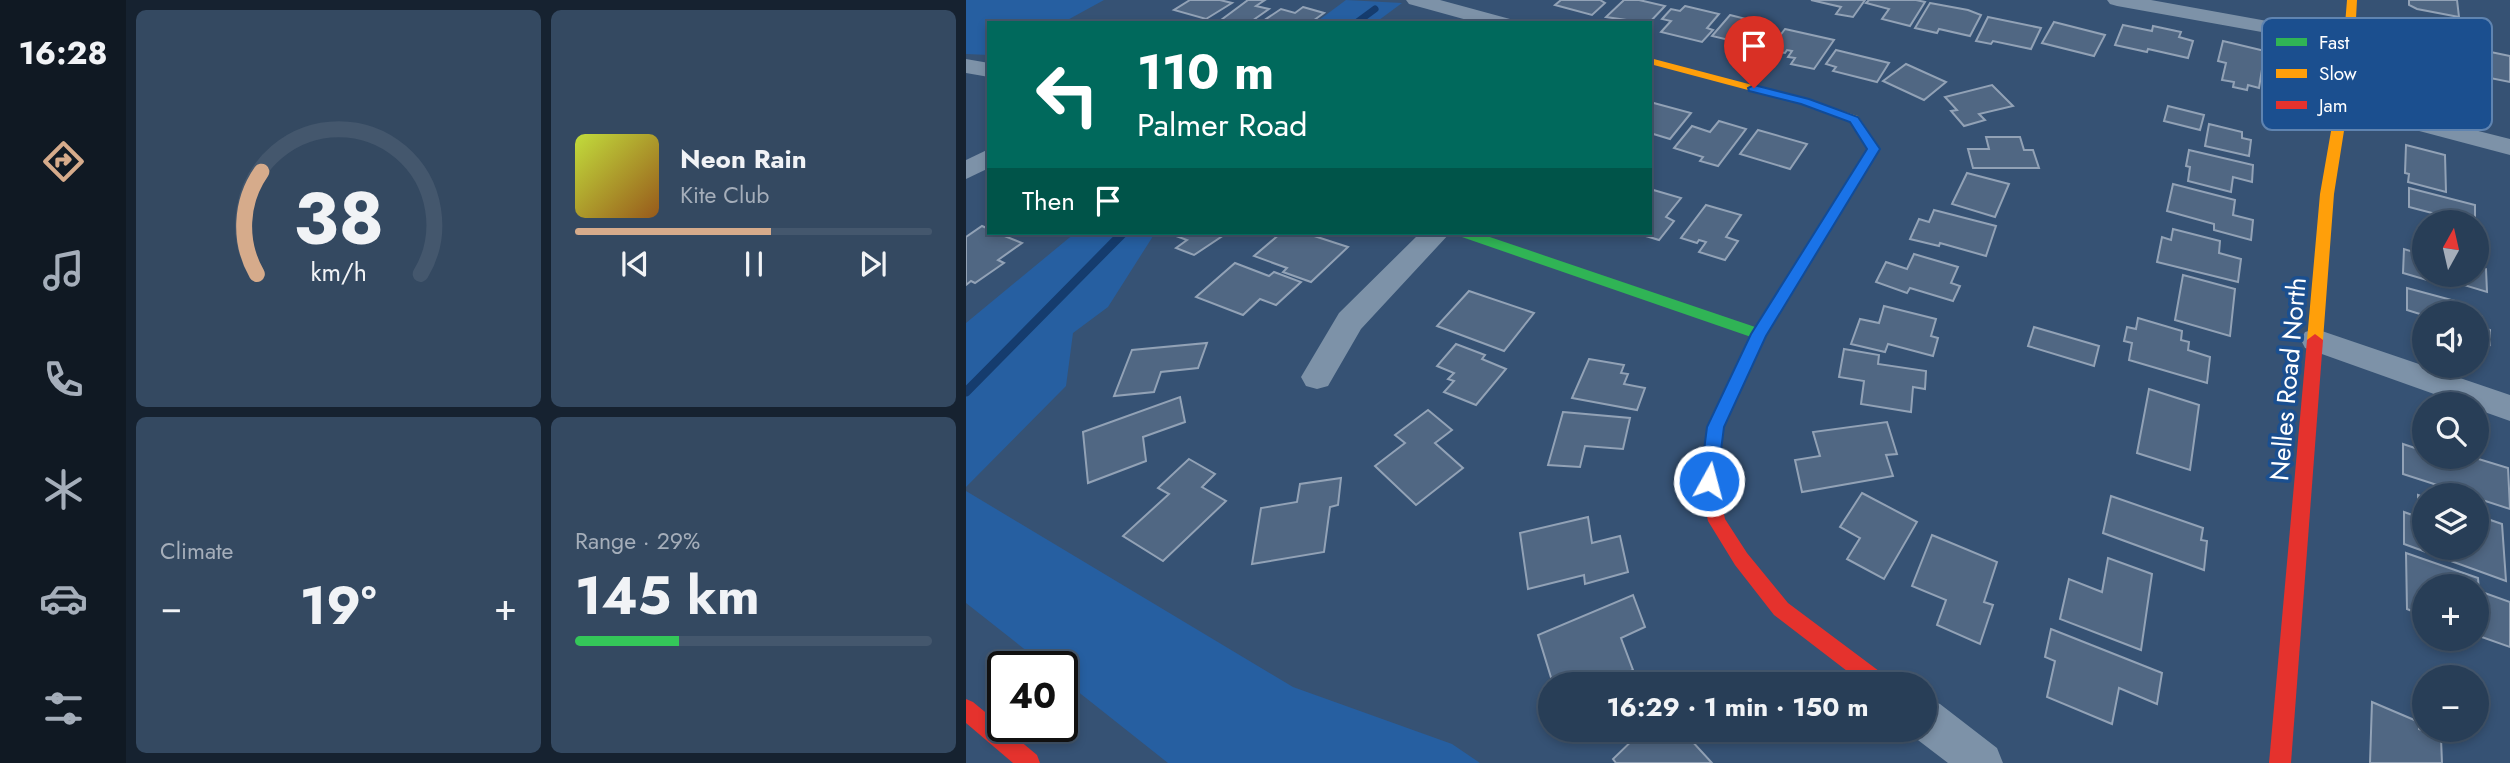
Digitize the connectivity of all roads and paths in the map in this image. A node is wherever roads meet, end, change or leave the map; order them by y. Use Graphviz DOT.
graph roads {
  1 [pos="1416,0"];
  2 [pos="2118,0"];
  3 [pos="2352,0"];
  4 [pos="2352,18"];
  5 [pos="1495,21"];
  6 [pos="2262,26"];
  7 [pos="1652,62"];
  8 [pos="966,66"];
  9 [pos="987,70"];
  10 [pos="2339,130"];
  11 [pos="2444,130"];
  12 [pos="2510,147"];
  13 [pos="987,158"];
  14 [pos="966,171"];
  15 [pos="1434,235"];
  16 [pos="1470,235"];
  17 [pos="1759,334"];
  18 [pos="2316,340"];
  19 [pos="1317,377"];
  20 [pos="2510,408"];
  21 [pos="1864,672"];
  22 [pos="966,709"];
  23 [pos="1937,728"];
  24 [pos="1029,763"];
  25 [pos="1982,763"];
  26 [pos="2280,763"];
  1 -- 5 [label="street"];
  2 -- 6 [label="street"];
  3 -- 4 [label="main road, Nelles Road North"];
  7 -- 17 [label="main road"];
  8 -- 9 [label="street"];
  10 -- 18 [label="main road, Nelles Road North"];
  11 -- 12 [label="street"];
  13 -- 14 [label="street"];
  15 -- 19 [label="street"];
  16 -- 17 [label="main road"];
  17 -- 21 [label="main road"];
  18 -- 20 [label="street"];
  18 -- 26 [label="main road, Nelles Road North"];
  22 -- 24 [label="main road"];
  23 -- 25 [label="street"];
}
